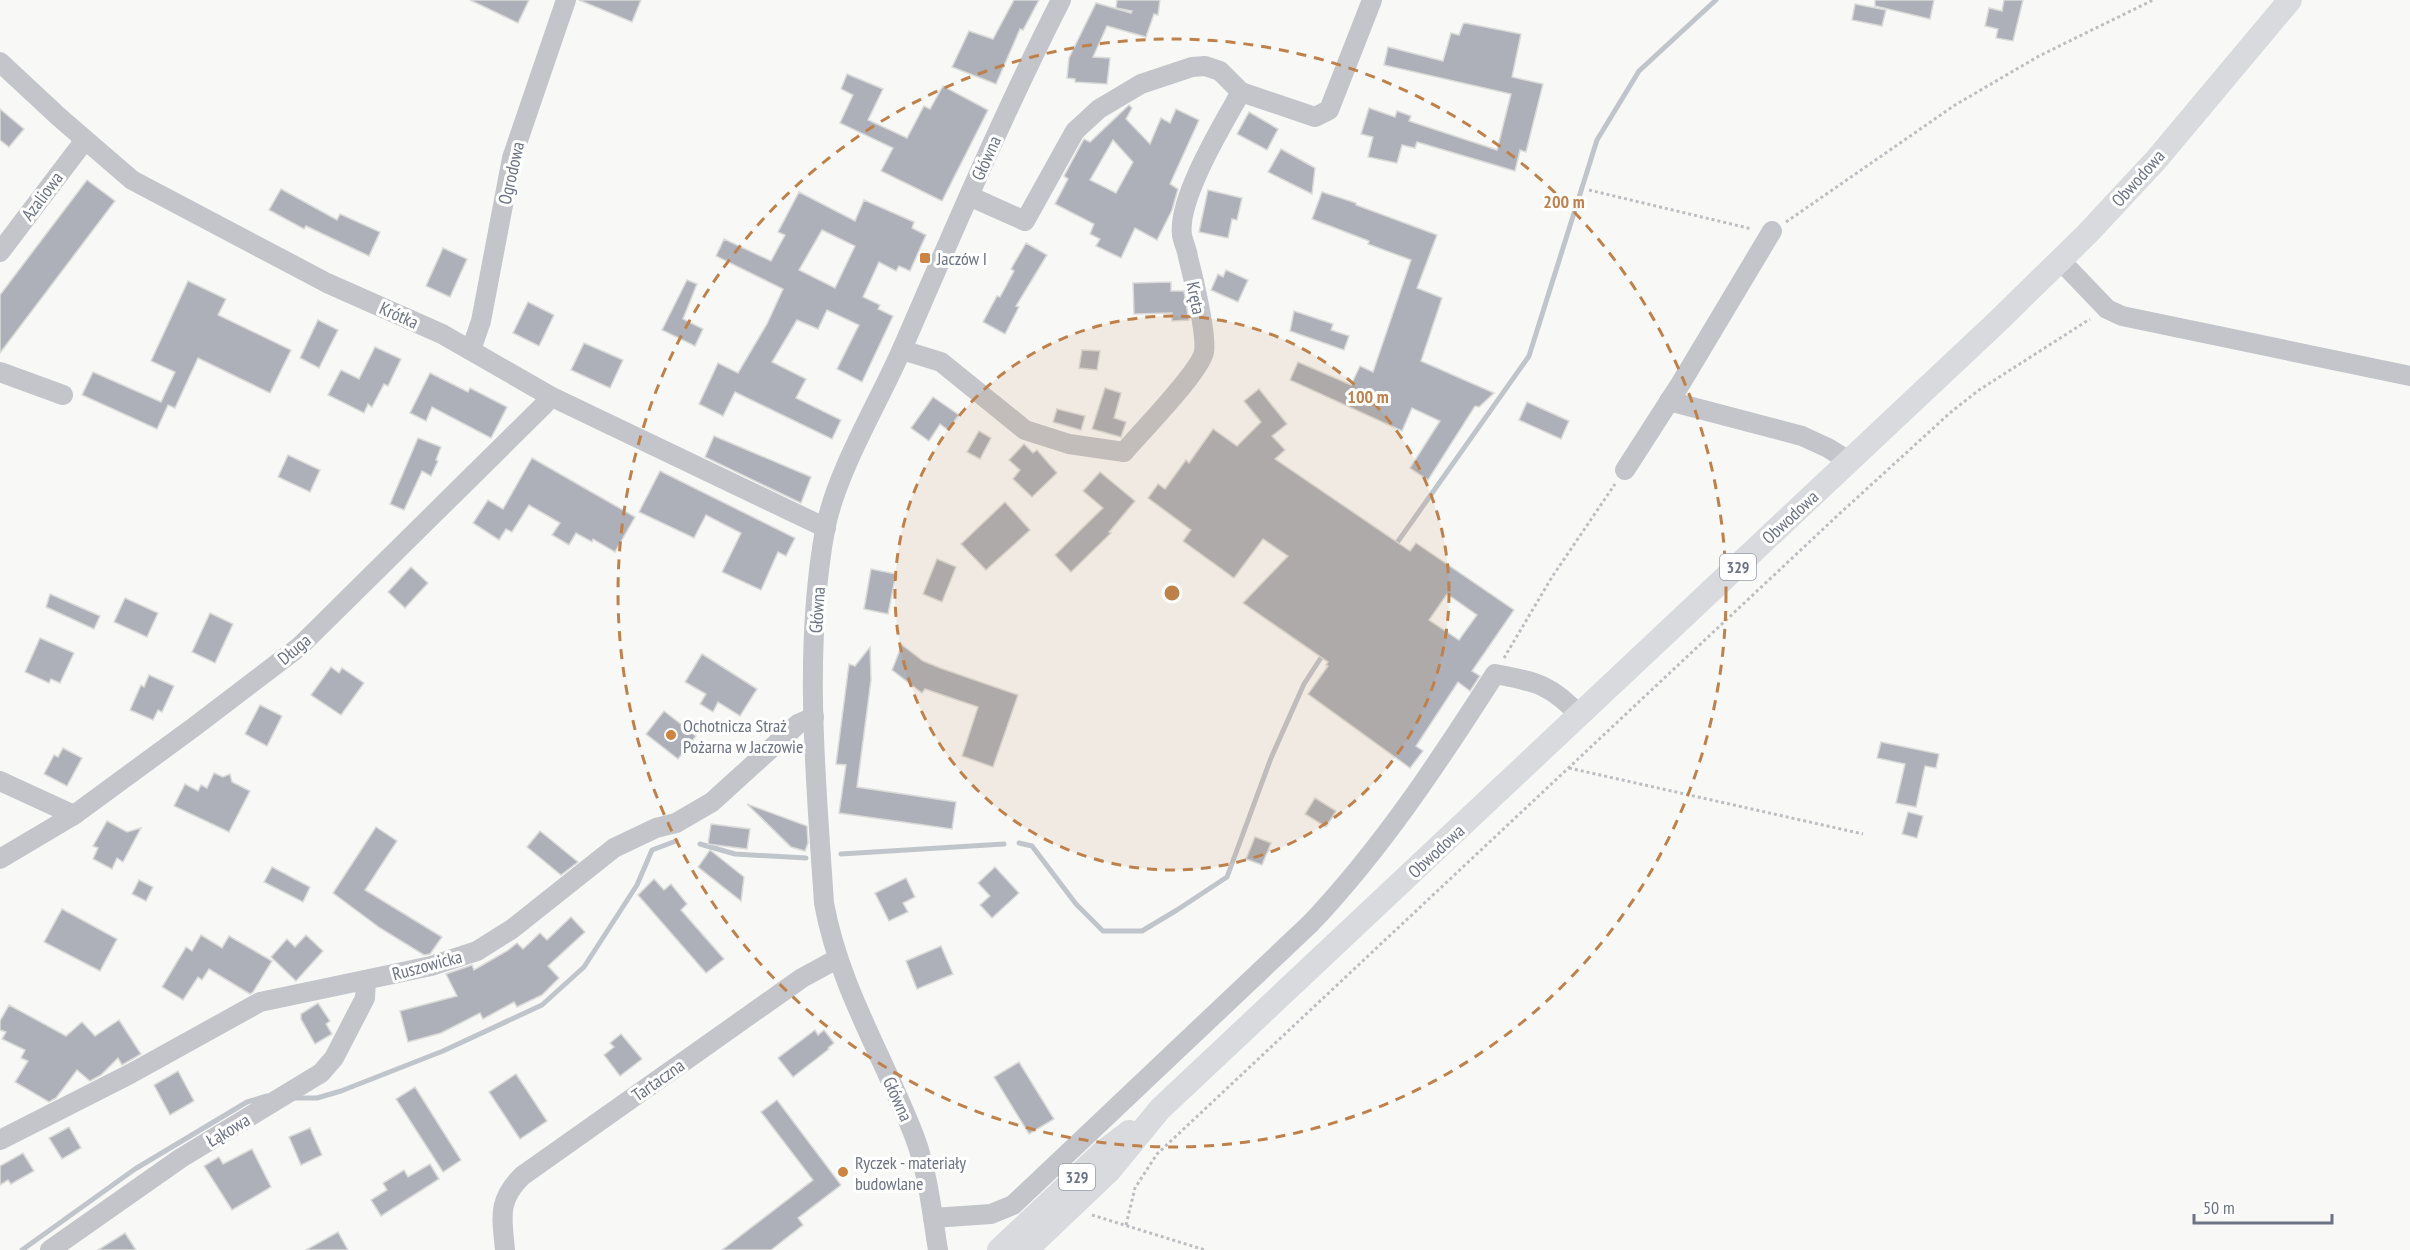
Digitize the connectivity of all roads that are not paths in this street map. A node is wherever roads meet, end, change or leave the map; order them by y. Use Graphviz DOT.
graph roads {
  1 [pos="567,0"];
  2 [pos="1061,0"];
  3 [pos="1372,0"];
  4 [pos="2290,0"];
  5 [pos="0,62"];
  6 [pos="1241,92"];
  7 [pos="85,140"];
  8 [pos="969,196"];
  9 [pos="1772,231"];
  10 [pos="0,252"];
  11 [pos="2060,260"];
  12 [pos="471,350"];
  13 [pos="902,350"];
  14 [pos="0,372"];
  15 [pos="2410,376"];
  16 [pos="63,395"];
  17 [pos="550,396"];
  18 [pos="1669,401"];
  19 [pos="1849,461"];
  20 [pos="1625,470"];
  21 [pos="825,528"];
  22 [pos="1580,716"];
  23 [pos="814,717"];
  24 [pos="0,781"];
  25 [pos="74,815"];
  26 [pos="0,859"];
  27 [pos="837,959"];
  28 [pos="366,980"];
  29 [pos="1160,1109"];
  30 [pos="0,1140"];
  31 [pos="933,1218"];
  32 [pos="50,1250"];
  33 [pos="505,1250"];
  34 [pos="938,1250"];
  35 [pos="999,1250"];
  36 [pos="1026,1250"];
  1 -- 12 [label="street, Ogrodowa"];
  2 -- 8 [label="street, Główna"];
  3 -- 6 [label="street"];
  4 -- 11 [label="main road, Obwodowa / 329"];
  5 -- 7 [label="street, Krótka"];
  6 -- 8 [label="street"];
  6 -- 13 [label="street, Kręta"];
  7 -- 10 [label="street, Azaliowa"];
  7 -- 12 [label="street, Krótka"];
  8 -- 13 [label="street, Główna"];
  9 -- 18 [label="street"];
  11 -- 15 [label="street"];
  11 -- 19 [label="main road, Obwodowa / 329"];
  12 -- 17 [label="street, Krótka"];
  13 -- 21 [label="street, Główna"];
  14 -- 16 [label="street"];
  17 -- 21 [label="street, Krótka"];
  17 -- 25 [label="street, Długa"];
  18 -- 19 [label="street"];
  18 -- 20 [label="street"];
  19 -- 22 [label="main road, Obwodowa / 329"];
  21 -- 23 [label="street, Główna"];
  22 -- 29 [label="main road, Obwodowa / 329"];
  22 -- 31 [label="street"];
  23 -- 27 [label="street, Główna"];
  23 -- 28 [label="street, Ruszowicka"];
  24 -- 25 [label="street"];
  25 -- 26 [label="street, Długa"];
  27 -- 31 [label="street, Główna"];
  27 -- 33 [label="street, Tartaczna"];
  28 -- 30 [label="street, Ruszowicka"];
  28 -- 32 [label="street, Łąkowa"];
  29 -- 35 [label="main road, Obwodowa / 329"];
  29 -- 36 [label="main road, Obwodowa / 329"];
  31 -- 34 [label="street, Główna"];
}
